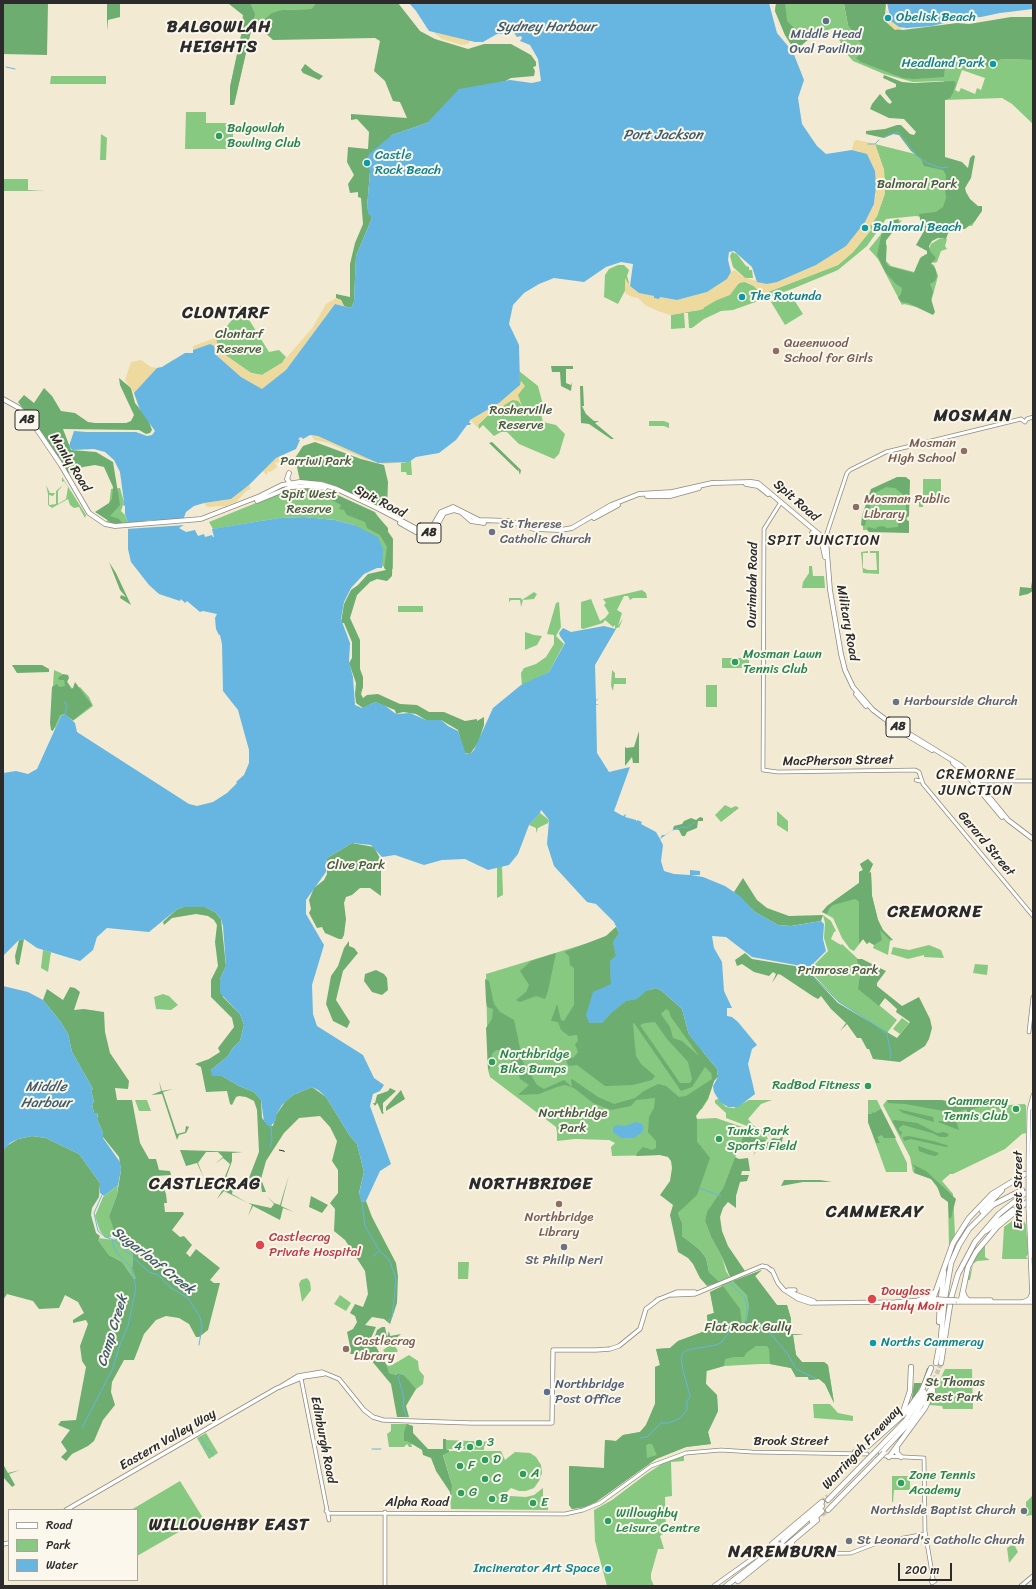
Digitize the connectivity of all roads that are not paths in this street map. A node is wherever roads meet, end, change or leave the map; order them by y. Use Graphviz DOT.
graph roads {
  1 [pos="3,400"];
  2 [pos="1033,417"];
  3 [pos="288,473"];
  4 [pos="65,476"];
  5 [pos="290,483"];
  6 [pos="781,503"];
  7 [pos="186,522"];
  8 [pos="104,526"];
  9 [pos="126,527"];
  10 [pos="823,540"];
  11 [pos="912,770"];
  12 [pos="764,771"];
  13 [pos="916,780"];
  14 [pos="920,781"];
  15 [pos="984,781"];
  16 [pos="1033,781"];
  17 [pos="975,782"];
  18 [pos="924,784"];
  19 [pos="982,788"];
  20 [pos="1033,840"];
  21 [pos="1033,916"];
  22 [pos="1033,997"];
  23 [pos="1032,1033"];
  24 [pos="1033,1095"];
  25 [pos="1030,1104"];
  26 [pos="1032,1118"];
  27 [pos="1030,1145"];
  28 [pos="1030,1163"];
  29 [pos="1033,1169"];
  30 [pos="1032,1180"];
  31 [pos="1031,1191"];
  32 [pos="1010,1195"];
  33 [pos="1022,1195"];
  34 [pos="976,1220"];
  35 [pos="971,1249"];
  36 [pos="948,1257"];
  37 [pos="757,1263"];
  38 [pos="757,1268"];
  39 [pos="772,1270"];
  40 [pos="937,1286"];
  41 [pos="701,1291"];
  42 [pos="696,1292"];
  43 [pos="1032,1293"];
  44 [pos="686,1294"];
  45 [pos="794,1294"];
  46 [pos="672,1295"];
  47 [pos="951,1298"];
  48 [pos="920,1300"];
  49 [pos="940,1301"];
  50 [pos="964,1301"];
  51 [pos="895,1302"];
  52 [pos="1014,1302"];
  53 [pos="1022,1302"];
  54 [pos="1032,1302"];
  55 [pos="979,1303"];
  56 [pos="950,1305"];
  57 [pos="911,1367"];
  58 [pos="329,1374"];
  59 [pos="301,1378"];
  60 [pos="280,1387"];
  61 [pos="898,1421"];
  62 [pos="880,1436"];
  63 [pos="898,1442"];
  64 [pos="855,1452"];
  65 [pos="885,1455"];
  66 [pos="868,1456"];
  67 [pos="901,1457"];
  68 [pos="598,1504"];
  69 [pos="68,1509"];
  70 [pos="822,1509"];
  71 [pos="327,1510"];
  72 [pos="385,1512"];
  73 [pos="328,1517"];
  74 [pos="925,1534"];
  75 [pos="793,1540"];
  76 [pos="784,1544"];
  77 [pos="778,1546"];
  78 [pos="772,1549"];
  79 [pos="796,1552"];
  80 [pos="1033,1576"];
  81 [pos="933,1582"];
  82 [pos="1023,1585"];
  83 [pos="385,1586"];
  84 [pos="714,1586"];
  85 [pos="726,1586"];
  86 [pos="731,1586"];
  1 -- 4 [label="highway, Manly Road / A8"];
  2 -- 10 [label="main road, Military Road"];
  3 -- 5 [label="highway"];
  4 -- 8 [label="highway, Manly Road / A8"];
  4 -- 9 [label="highway, Manly Road / A8"];
  5 -- 6 [label="highway, Spit Road / A8"];
  5 -- 7 [label="highway, Spit Road / A8"];
  6 -- 7 [label="highway, Spit Road / A8"];
  6 -- 10 [label="highway, Spit Road / A8"];
  6 -- 10 [label="highway, Spit Road / A8"];
  6 -- 12 [label="main road, Ourimbah Road"];
  7 -- 9 [label="highway, Spit Road / A8"];
  8 -- 9 [label="highway, Spit Road / A8"];
  10 -- 17 [label="highway, Military Road / A8"];
  10 -- 17 [label="highway, Military Road / A8"];
  11 -- 12 [label="main road, MacPherson Street"];
  11 -- 14 [label="main road, Gerard Street"];
  11 -- 18 [label="main road, Gerard Street"];
  13 -- 14 [label="main road"];
  14 -- 18 [label="main road, Gerard Street"];
  15 -- 16 [label="main road"];
  15 -- 17 [label="main road"];
  15 -- 19 [label="main road"];
  17 -- 19 [label="highway, Military Road / A8"];
  17 -- 20 [label="highway, Military Road / A8"];
  18 -- 21 [label="main road, Gerard Street"];
  19 -- 20 [label="highway, Military Road / A8"];
  22 -- 23 [label="main road"];
  24 -- 25 [label="main road, Ernest Street"];
  24 -- 26 [label="main road, Ernest Street"];
  25 -- 26 [label="main road"];
  25 -- 27 [label="main road, Ernest Street"];
  26 -- 27 [label="main road, Ernest Street"];
  27 -- 28 [label="main road, Ernest Street"];
  28 -- 29 [label="highway, bridge"];
  28 -- 30 [label="main road, Ernest Street, bridge"];
  28 -- 31 [label="main road, Ernest Street, bridge"];
  30 -- 31 [label="main road, bridge"];
  30 -- 31 [label="main road, Ernest Street, bridge"];
  31 -- 32 [label="highway"];
  31 -- 33 [label="highway"];
  31 -- 43 [label="main road, Ernest Street, bridge"];
  32 -- 33 [label="highway"];
  32 -- 34 [label="highway"];
  33 -- 35 [label="highway"];
  34 -- 36 [label="highway"];
  34 -- 49 [label="highway"];
  35 -- 47 [label="highway"];
  35 -- 50 [label="highway"];
  36 -- 40 [label="highway"];
  36 -- 49 [label="highway"];
  37 -- 38 [label="main road"];
  38 -- 39 [label="main road"];
  38 -- 41 [label="main road"];
  39 -- 45 [label="main road"];
  39 -- 45 [label="main road"];
  40 -- 48 [label="highway"];
  40 -- 49 [label="highway"];
  41 -- 42 [label="main road"];
  41 -- 44 [label="main road"];
  42 -- 44 [label="main road"];
  42 -- 44 [label="main road"];
  43 -- 53 [label="main road"];
  43 -- 54 [label="main road, Ernest Street"];
  44 -- 46 [label="main road"];
  44 -- 46 [label="main road"];
  45 -- 51 [label="main road"];
  46 -- 58 [label="main road"];
  48 -- 49 [label="main road"];
  48 -- 51 [label="main road"];
  49 -- 50 [label="main road, bridge"];
  49 -- 51 [label="main road"];
  49 -- 56 [label="highway"];
  50 -- 52 [label="main road"];
  50 -- 55 [label="main road"];
  50 -- 55 [label="main road"];
  52 -- 53 [label="main road"];
  52 -- 55 [label="main road"];
  53 -- 54 [label="main road"];
  57 -- 61 [label="highway"];
  58 -- 59 [label="main road, Eastern Valley Way"];
  58 -- 60 [label="main road, Eastern Valley Way"];
  59 -- 60 [label="main road, Eastern Valley Way"];
  59 -- 71 [label="main road, Edinburgh Road"];
  60 -- 69 [label="main road, Eastern Valley Way"];
  61 -- 62 [label="highway"];
  61 -- 66 [label="highway, Warringah Freeway, bridge"];
  62 -- 64 [label="highway"];
  62 -- 66 [label="highway"];
  63 -- 65 [label="highway"];
  63 -- 65 [label="highway, Warringah Freeway"];
  63 -- 67 [label="highway"];
  64 -- 66 [label="main road, Brook Street"];
  64 -- 68 [label="main road, Brook Street"];
  65 -- 66 [label="highway, Warringah Freeway, bridge"];
  65 -- 67 [label="main road"];
  67 -- 74 [label="main road"];
  68 -- 72 [label="main road, Alpha Road"];
  70 -- 75 [label="highway"];
  70 -- 76 [label="highway, Warringah Freeway"];
  70 -- 78 [label="highway"];
  71 -- 72 [label="main road, Alpha Road"];
  71 -- 73 [label="main road"];
  72 -- 83 [label="main road"];
  74 -- 79 [label="main road"];
  74 -- 81 [label="main road"];
  75 -- 76 [label="highway"];
  75 -- 79 [label="highway"];
  76 -- 77 [label="main road"];
  76 -- 78 [label="main road"];
  76 -- 79 [label="main road"];
  77 -- 78 [label="main road"];
  77 -- 78 [label="main road"];
  78 -- 84 [label="main road"];
  78 -- 85 [label="highway"];
  78 -- 86 [label="highway"];
  80 -- 82 [label="main road"];
}
